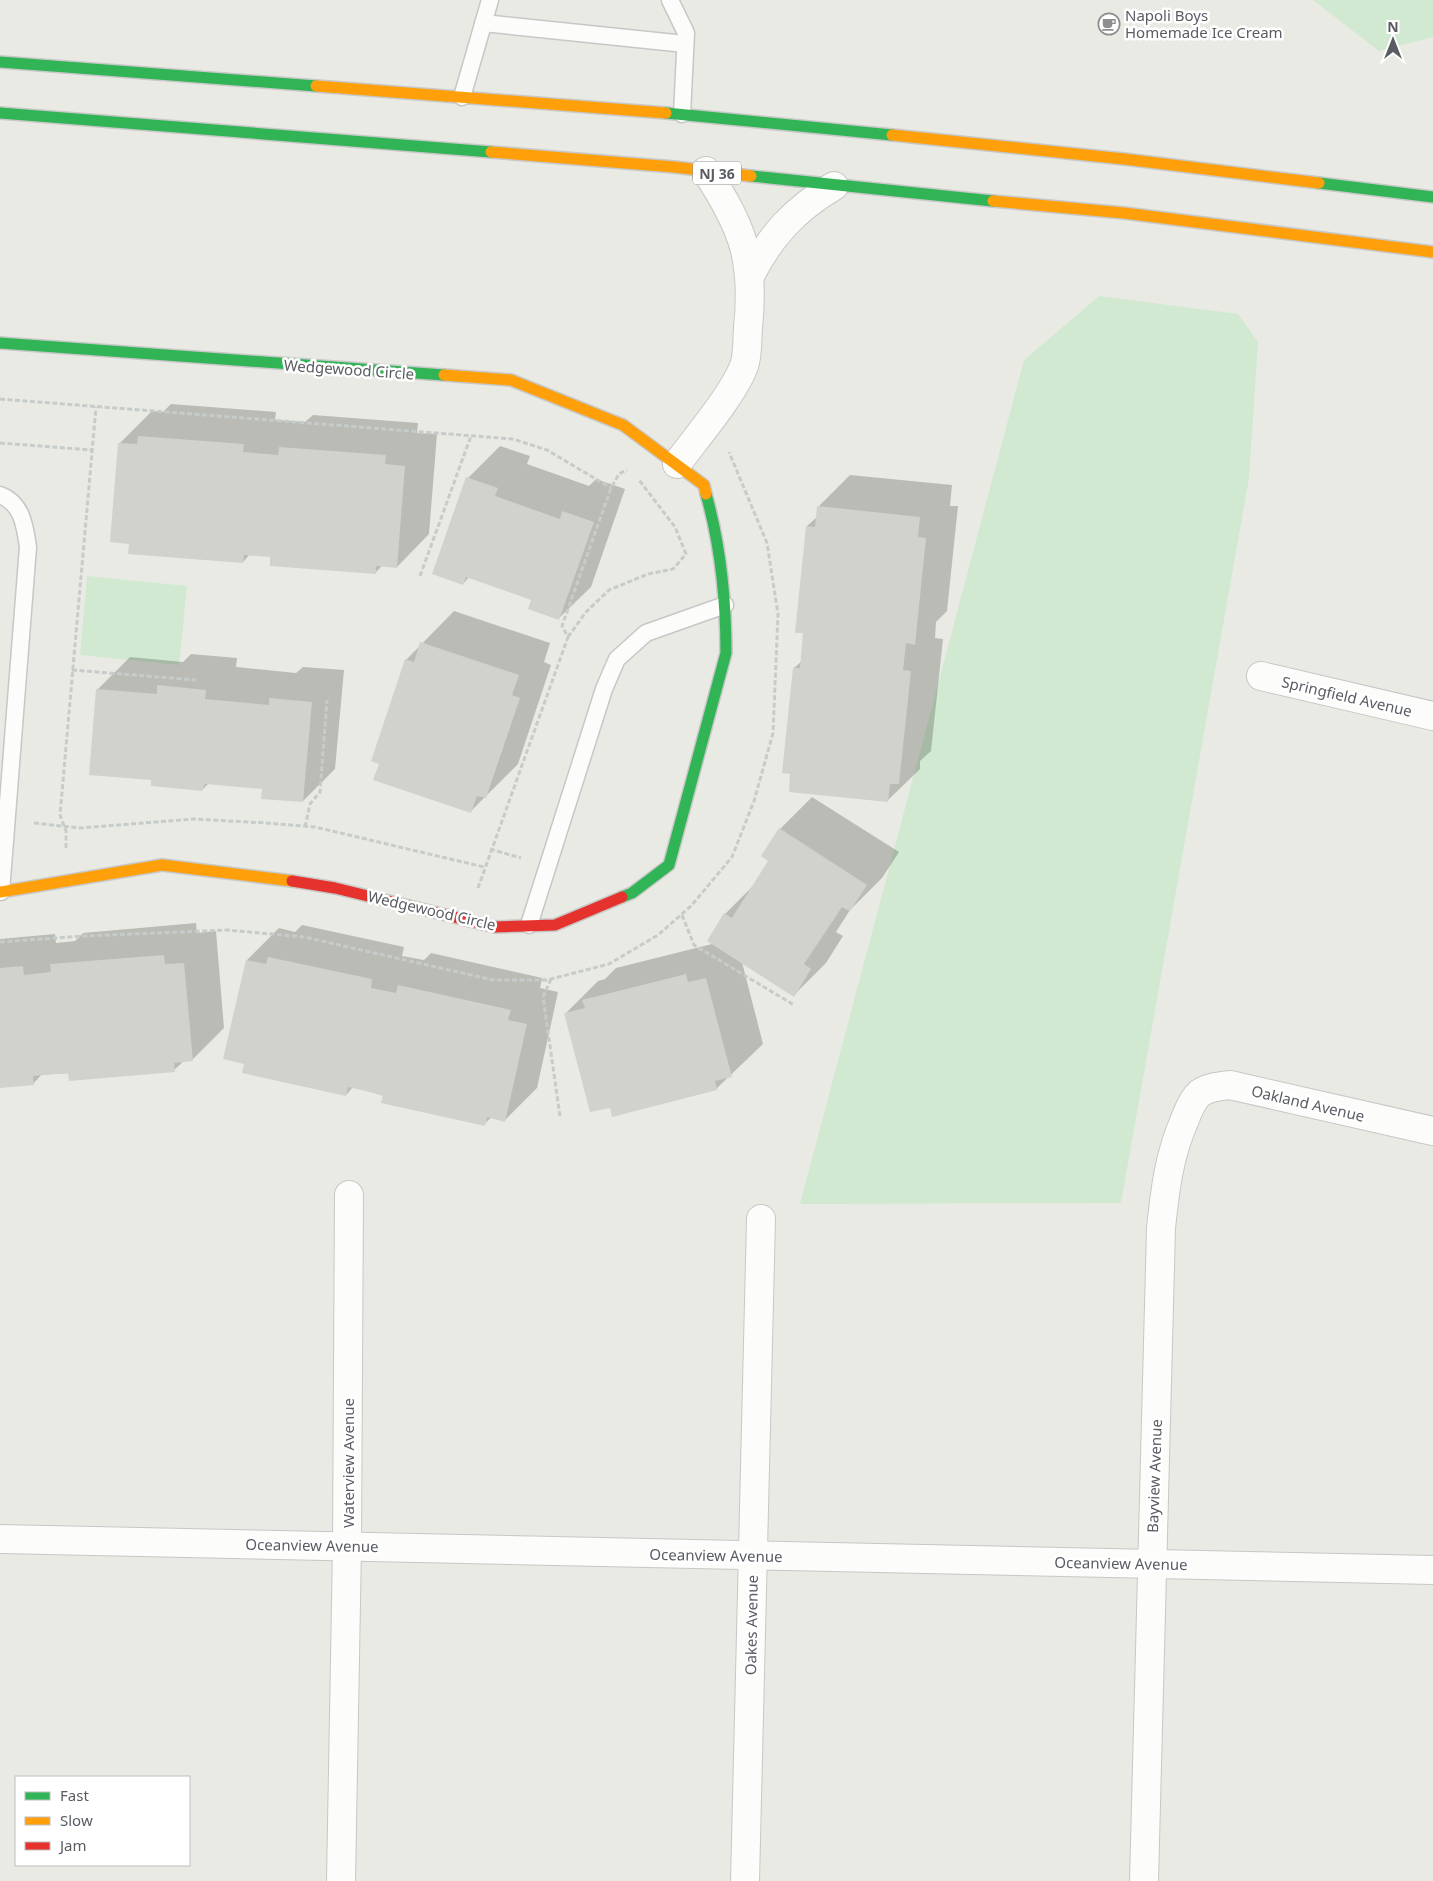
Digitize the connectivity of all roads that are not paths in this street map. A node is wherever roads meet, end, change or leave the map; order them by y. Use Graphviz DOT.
graph roads {
  1 [pos="490,0"];
  2 [pos="670,0"];
  3 [pos="483,23"];
  4 [pos="685,44"];
  5 [pos="0,62"];
  6 [pos="462,97"];
  7 [pos="0,113"];
  8 [pos="682,114"];
  9 [pos="706,172"];
  10 [pos="834,186"];
  11 [pos="1433,197"];
  12 [pos="1433,252"];
  13 [pos="750,276"];
  14 [pos="0,343"];
  15 [pos="677,464"];
  16 [pos="0,494"];
  17 [pos="725,605"];
  18 [pos="1261,676"];
  19 [pos="1433,716"];
  20 [pos="0,892"];
  21 [pos="529,926"];
  22 [pos="1190,1106"];
  23 [pos="1433,1131"];
  24 [pos="349,1195"];
  25 [pos="761,1219"];
  26 [pos="0,1539"];
  27 [pos="347,1546"];
  28 [pos="753,1556"];
  29 [pos="1152,1564"];
  30 [pos="1433,1570"];
  31 [pos="341,1881"];
  32 [pos="745,1881"];
  33 [pos="1144,1881"];
  1 -- 3 [label="lane"];
  2 -- 4 [label="lane"];
  3 -- 4 [label="lane"];
  3 -- 6 [label="lane"];
  4 -- 8 [label="lane"];
  5 -- 6 [label="main road"];
  6 -- 8 [label="main road"];
  7 -- 9 [label="main road, NJ 36"];
  8 -- 11 [label="main road"];
  9 -- 10 [label="main road, NJ 36"];
  9 -- 13 [label="street"];
  10 -- 12 [label="main road, NJ 36"];
  10 -- 13 [label="street"];
  13 -- 15 [label="street"];
  14 -- 15 [label="main road, Wedgewood Circle"];
  15 -- 17 [label="main road, Wedgewood Circle"];
  16 -- 20 [label="lane"];
  17 -- 21 [label="lane"];
  17 -- 21 [label="main road, Wedgewood Circle"];
  18 -- 19 [label="street, Springfield Avenue"];
  20 -- 21 [label="main road, Wedgewood Circle"];
  22 -- 23 [label="street, Oakland Avenue"];
  22 -- 29 [label="street, Bayview Avenue"];
  24 -- 27 [label="street, Waterview Avenue"];
  25 -- 28 [label="street, Oakes Avenue"];
  26 -- 27 [label="street, Oceanview Avenue"];
  27 -- 28 [label="street, Oceanview Avenue"];
  27 -- 31 [label="street, Waterview Avenue"];
  28 -- 29 [label="street, Oceanview Avenue"];
  28 -- 32 [label="street, Oakes Avenue"];
  29 -- 30 [label="street, Oceanview Avenue"];
  29 -- 33 [label="street, Bayview Avenue"];
}
